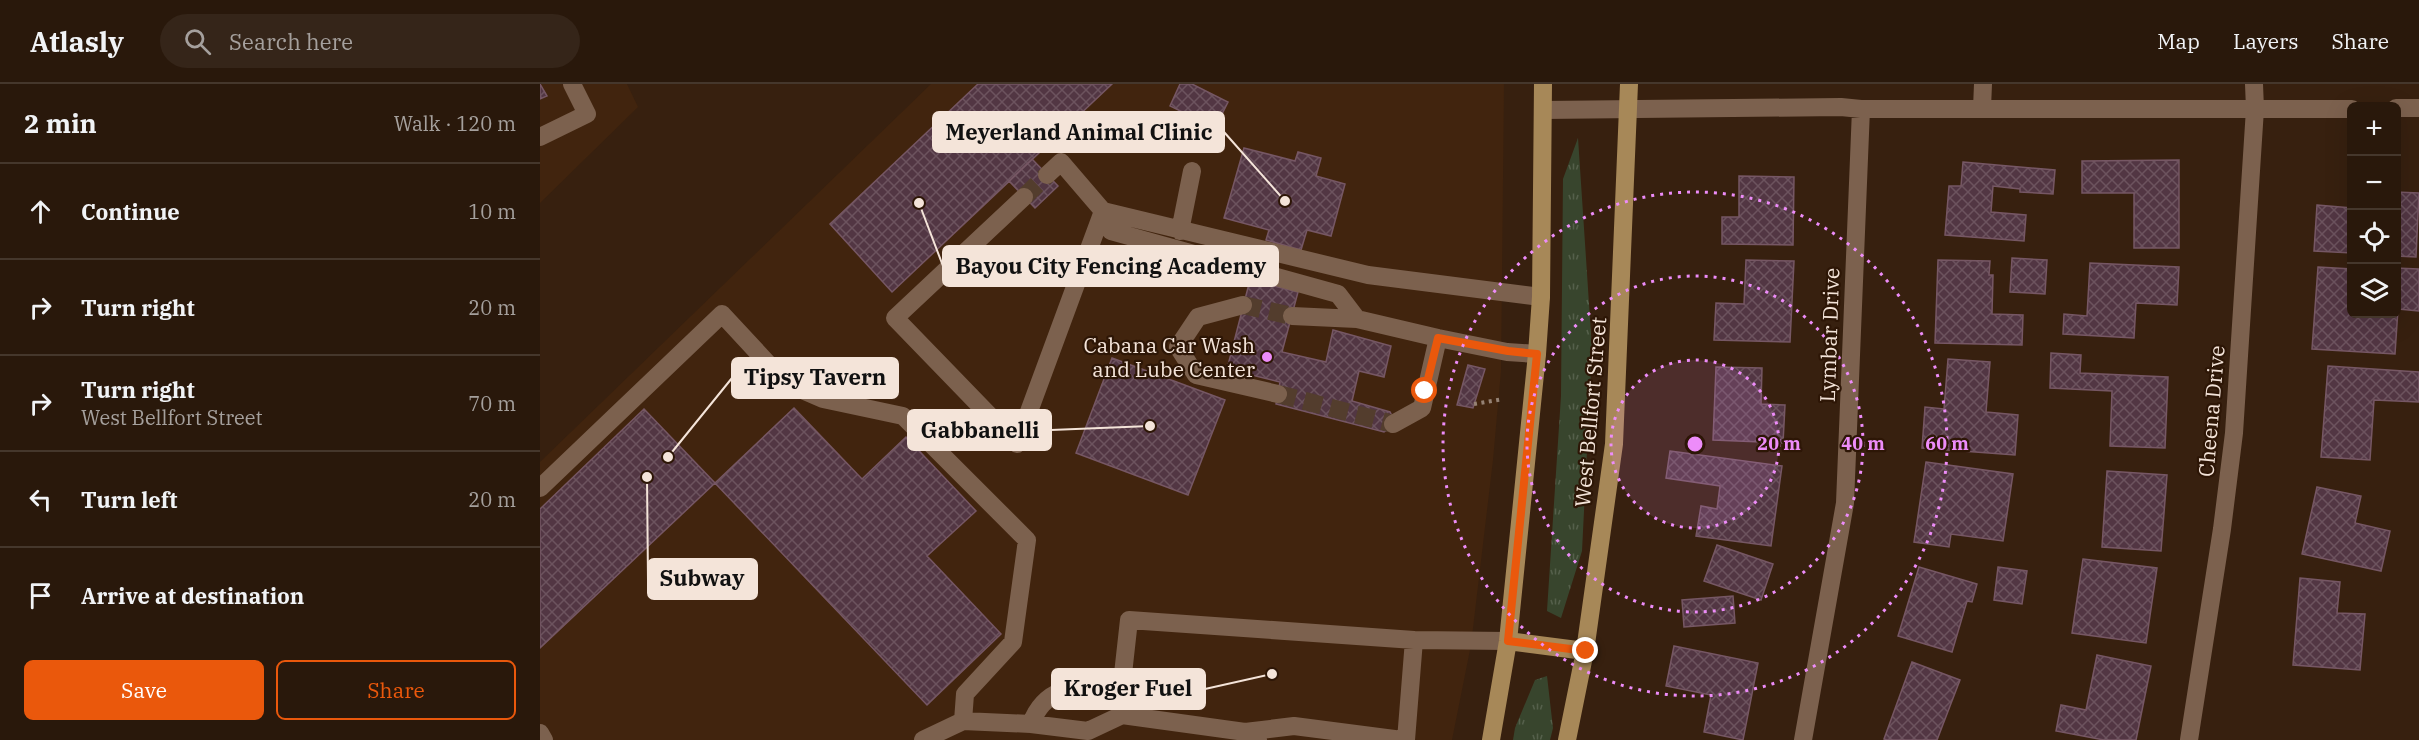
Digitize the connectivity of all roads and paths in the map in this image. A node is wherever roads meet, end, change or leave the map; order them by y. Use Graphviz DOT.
graph roads {
  1 [pos="572,84"];
  2 [pos="1543,84"];
  3 [pos="1629,84"];
  4 [pos="1983,84"];
  5 [pos="2254,84"];
  6 [pos="1982,108"];
  7 [pos="2401,108"];
  8 [pos="2419,108"];
  9 [pos="1861,109"];
  10 [pos="2255,109"];
  11 [pos="2347,109"];
  12 [pos="1543,110"];
  13 [pos="1630,110"];
  14 [pos="540,137"];
  15 [pos="1192,171"];
  16 [pos="1047,175"];
  17 [pos="1024,197"];
  18 [pos="1104,211"];
  19 [pos="1180,231"];
  20 [pos="1542,297"];
  21 [pos="1243,305"];
  22 [pos="1292,315"];
  23 [pos="1357,319"];
  24 [pos="1438,338"];
  25 [pos="1537,354"];
  26 [pos="1278,394"];
  27 [pos="1503,399"];
  28 [pos="1474,404"];
  29 [pos="1393,424"];
  30 [pos="540,488"];
  31 [pos="1414,640"];
  32 [pos="1508,641"];
  33 [pos="1586,651"];
  34 [pos="1122,683"];
  35 [pos="1122,715"];
  36 [pos="963,721"];
  37 [pos="1031,724"];
  38 [pos="540,733"];
  39 [pos="1251,736"];
  40 [pos="544,740"];
  41 [pos="923,740"];
  42 [pos="1404,740"];
  43 [pos="1491,740"];
  44 [pos="1567,740"];
  45 [pos="1803,740"];
  46 [pos="2189,740"];
  1 -- 14 [label="street"];
  2 -- 12 [label="main road"];
  3 -- 13 [label="main road, West Bellfort Street"];
  4 -- 6 [label="street"];
  5 -- 10 [label="street, Cheena Drive"];
  6 -- 9 [label="street"];
  6 -- 10 [label="street"];
  7 -- 8 [label="street"];
  9 -- 13 [label="street"];
  9 -- 45 [label="street, Lymbar Drive"];
  10 -- 11 [label="street"];
  10 -- 46 [label="street, Cheena Drive"];
  12 -- 13 [label="street"];
  12 -- 20 [label="main road"];
  13 -- 33 [label="main road, West Bellfort Street"];
  15 -- 19 [label="street"];
  16 -- 18 [label="street"];
  17 -- 18 [label="street"];
  18 -- 19 [label="street"];
  18 -- 23 [label="street"];
  19 -- 20 [label="street"];
  20 -- 25 [label="main road"];
  21 -- 26 [label="street"];
  22 -- 23 [label="street"];
  23 -- 24 [label="street"];
  24 -- 25 [label="street"];
  24 -- 29 [label="street"];
  25 -- 32 [label="main road"];
  27 -- 28 [label="path"];
  30 -- 36 [label="street"];
  31 -- 32 [label="street"];
  31 -- 34 [label="street"];
  31 -- 42 [label="street"];
  32 -- 33 [label="main road"];
  32 -- 43 [label="main road"];
  33 -- 44 [label="main road, West Bellfort Street"];
  34 -- 35 [label="street"];
  34 -- 37 [label="street"];
  35 -- 37 [label="street"];
  35 -- 39 [label="street"];
  36 -- 37 [label="street"];
  36 -- 41 [label="street"];
  38 -- 40 [label="street"];
  39 -- 42 [label="street"];
}
